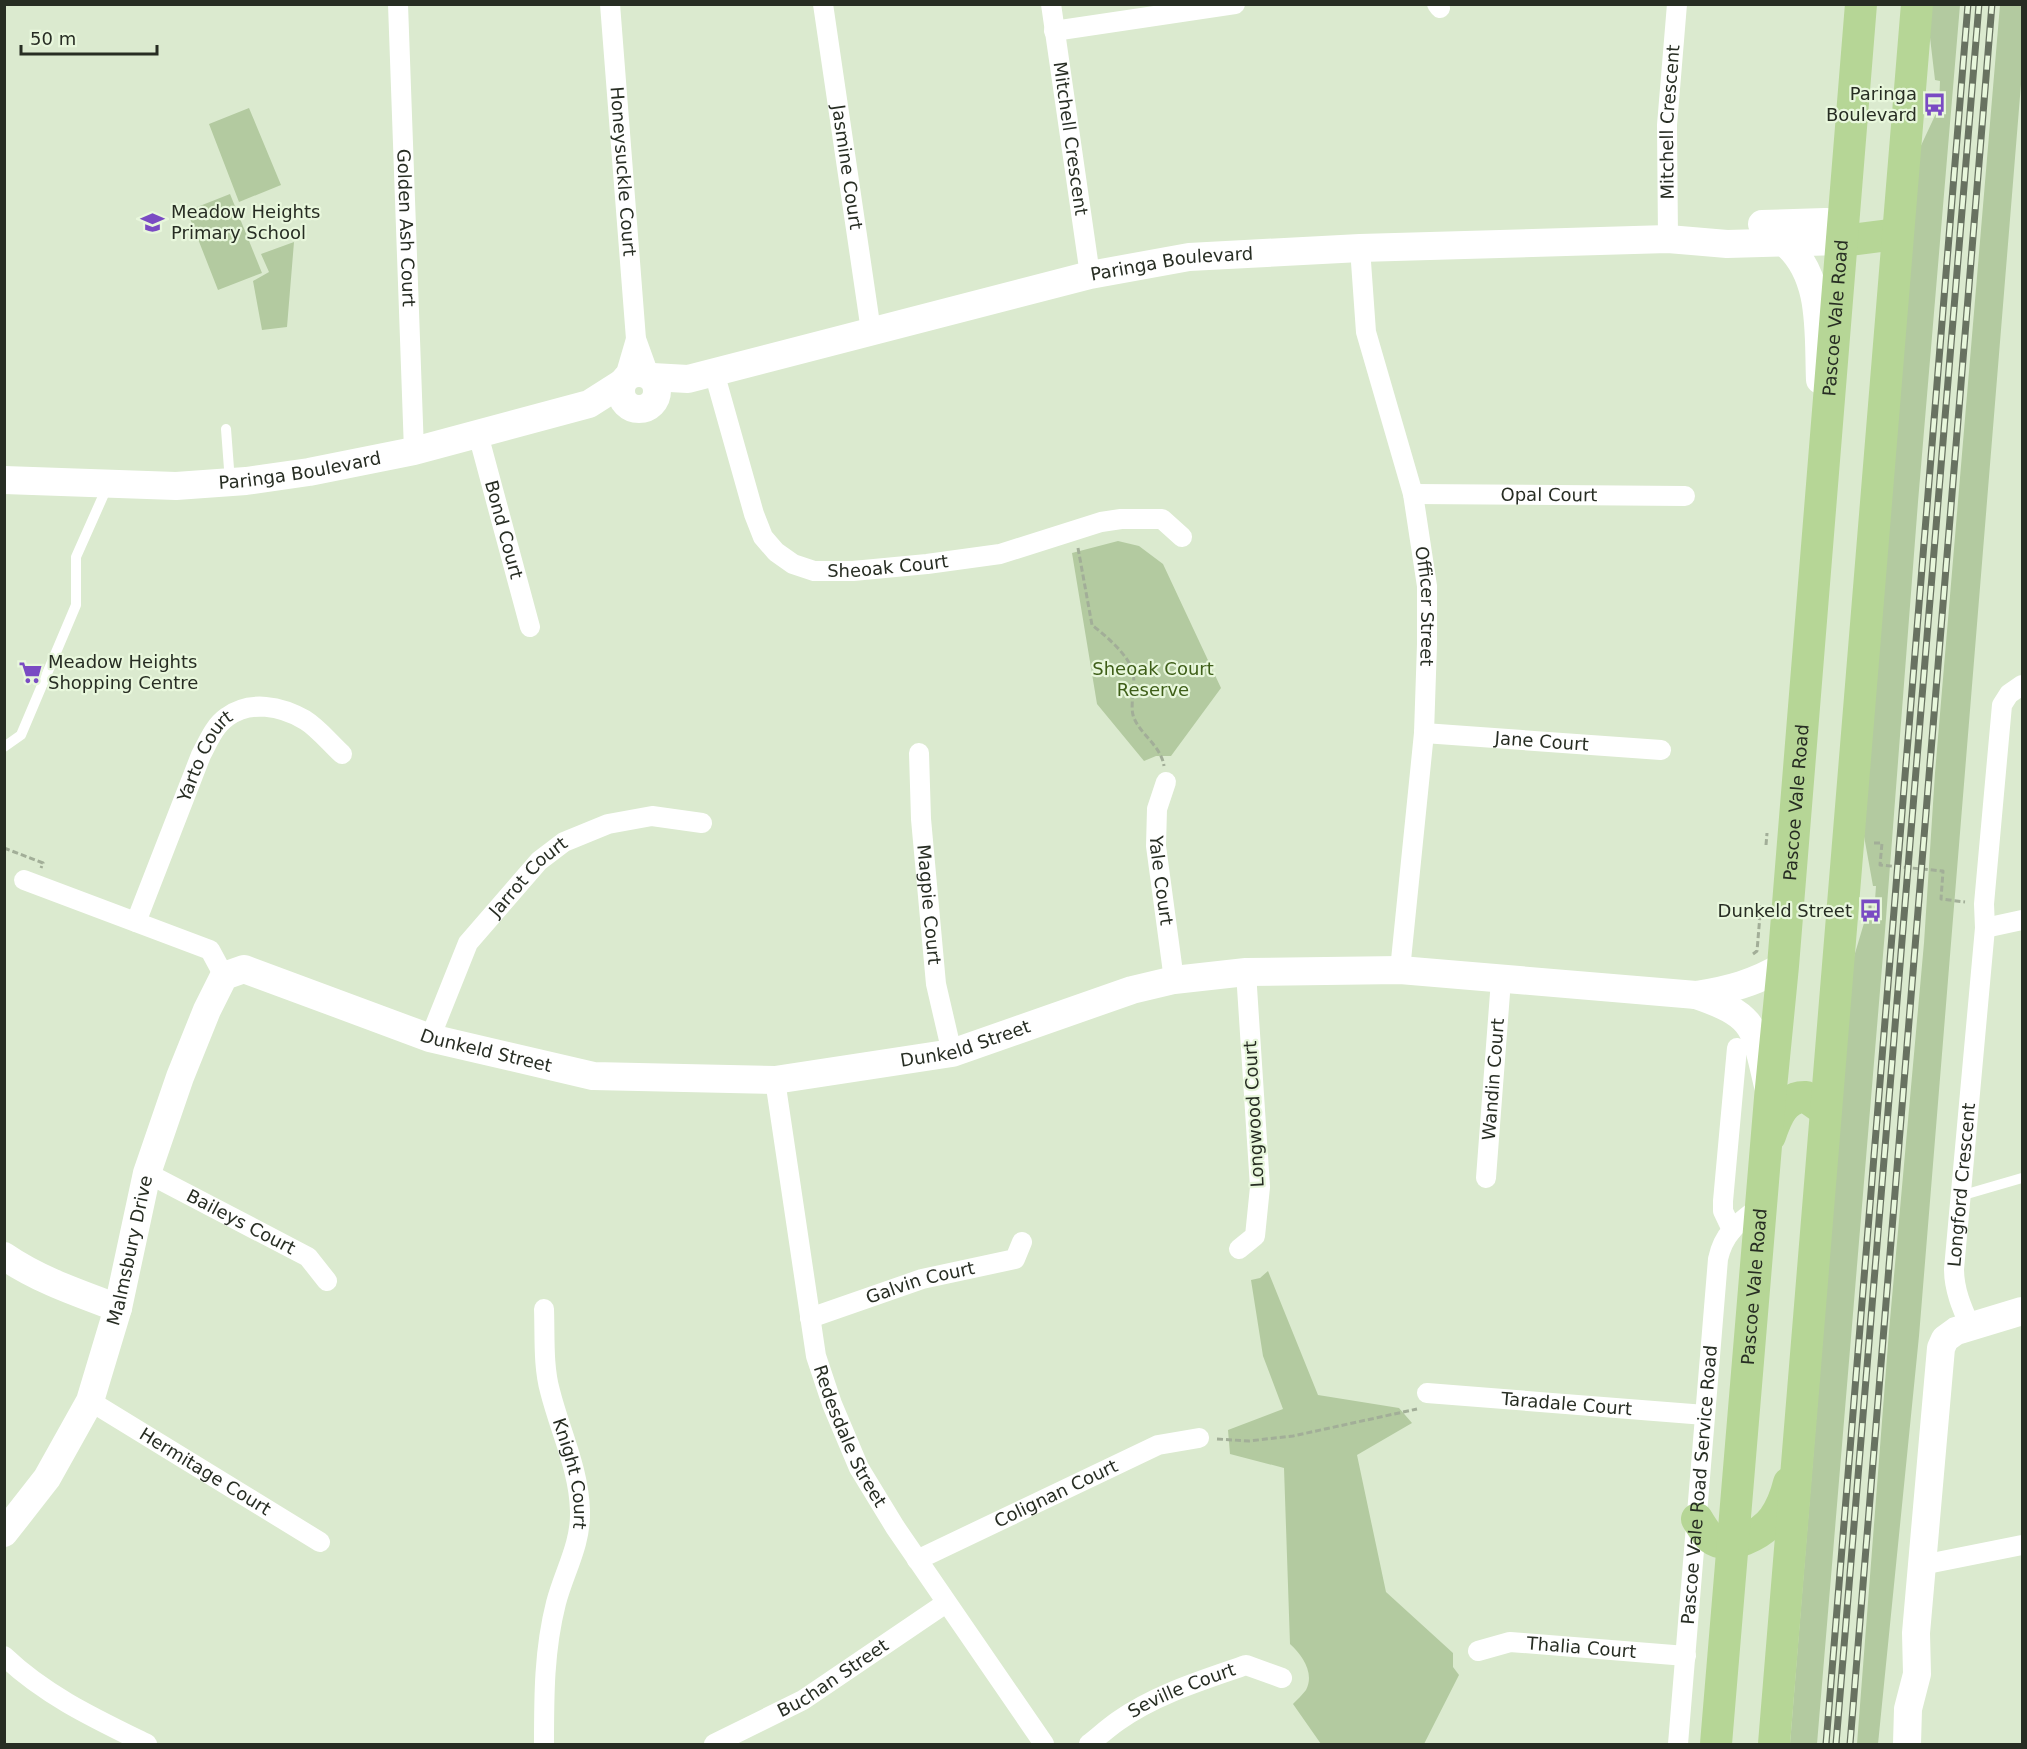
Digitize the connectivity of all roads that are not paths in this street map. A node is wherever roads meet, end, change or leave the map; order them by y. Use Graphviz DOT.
graph roads {
  1 [pos="398,4"];
  2 [pos="610,4"];
  3 [pos="823,4"];
  4 [pos="1051,4"];
  5 [pos="1235,4"];
  6 [pos="1677,4"];
  7 [pos="1861,4"];
  8 [pos="1917,4"];
  9 [pos="1054,31"];
  10 [pos="1843,232"];
  11 [pos="1898,234"];
  12 [pos="1668,239"];
  13 [pos="1785,243"];
  14 [pos="1360,248"];
  15 [pos="1090,275"];
  16 [pos="871,331"];
  17 [pos="701,376"];
  18 [pos="639,387"];
  19 [pos="1828,404"];
  20 [pos="226,429"];
  21 [pos="478,434"];
  22 [pos="414,451"];
  23 [pos="4,480"];
  24 [pos="230,482"];
  25 [pos="109,483"];
  26 [pos="1413,494"];
  27 [pos="1685,496"];
  28 [pos="1182,537"];
  29 [pos="530,631"];
  30 [pos="2022,685"];
  31 [pos="1424,733"];
  32 [pos="4,747"];
  33 [pos="1661,750"];
  34 [pos="919,753"];
  35 [pos="342,754"];
  36 [pos="1166,782"];
  37 [pos="702,823"];
  38 [pos="24,880"];
  39 [pos="2022,920"];
  40 [pos="136,922"];
  41 [pos="1985,928"];
  42 [pos="1783,966"];
  43 [pos="1400,970"];
  44 [pos="234,972"];
  45 [pos="1246,972"];
  46 [pos="1174,980"];
  47 [pos="1501,980"];
  48 [pos="1696,995"];
  49 [pos="430,1038"];
  50 [pos="1737,1048"];
  51 [pos="952,1053"];
  52 [pos="775,1080"];
  53 [pos="1770,1098"];
  54 [pos="1826,1111"];
  55 [pos="1766,1151"];
  56 [pos="147,1173"];
  57 [pos="1486,1178"];
  58 [pos="2022,1178"];
  59 [pos="1960,1196"];
  60 [pos="1761,1206"];
  61 [pos="1732,1230"];
  62 [pos="1022,1242"];
  63 [pos="1239,1249"];
  64 [pos="4,1256"];
  65 [pos="327,1281"];
  66 [pos="118,1308"];
  67 [pos="544,1309"];
  68 [pos="2022,1311"];
  69 [pos="810,1318"];
  70 [pos="1970,1326"];
  71 [pos="1436,1394"];
  72 [pos="90,1401"];
  73 [pos="1705,1415"];
  74 [pos="1198,1438"];
  75 [pos="1798,1457"];
  76 [pos="1697,1519"];
  77 [pos="4,1533"];
  78 [pos="320,1542"];
  79 [pos="1733,1543"];
  80 [pos="2022,1545"];
  81 [pos="917,1560"];
  82 [pos="1922,1565"];
  83 [pos="946,1602"];
  84 [pos="1478,1651"];
  85 [pos="4,1656"];
  86 [pos="1686,1656"];
  87 [pos="1282,1678"];
  88 [pos="147,1744"];
  89 [pos="544,1744"];
  90 [pos="714,1744"];
  91 [pos="1044,1744"];
  92 [pos="1089,1744"];
  93 [pos="1678,1744"];
  94 [pos="1716,1744"];
  95 [pos="1774,1744"];
  96 [pos="1907,1744"];
  1 -- 22 [label="street, Golden Ash Court"];
  2 -- 18 [label="street, Honeysuckle Court"];
  3 -- 16 [label="street, Jasmine Court"];
  4 -- 9 [label="street, Mitchell Crescent"];
  5 -- 9 [label="street"];
  6 -- 12 [label="street, Mitchell Crescent"];
  7 -- 10 [label="main road, Pascoe Vale Road"];
  8 -- 11 [label="main road"];
  9 -- 15 [label="street, Mitchell Crescent"];
  10 -- 11 [label="main road"];
  10 -- 12 [label="street, Paringa Boulevard"];
  10 -- 13 [label="street, Paringa Boulevard"];
  10 -- 19 [label="main road, Pascoe Vale Road"];
  11 -- 54 [label="main road"];
  12 -- 13 [label="street, Paringa Boulevard"];
  12 -- 14 [label="street, Paringa Boulevard"];
  13 -- 19 [label="street"];
  14 -- 15 [label="street, Paringa Boulevard"];
  14 -- 26 [label="street, Officer Street"];
  15 -- 16 [label="street, Paringa Boulevard"];
  16 -- 17 [label="street, Paringa Boulevard"];
  17 -- 18 [label="street, Paringa Boulevard"];
  17 -- 28 [label="street, Sheoak Court"];
  18 -- 21 [label="street, Paringa Boulevard"];
  19 -- 42 [label="main road, Pascoe Vale Road"];
  20 -- 24 [label="lane"];
  21 -- 22 [label="street, Paringa Boulevard"];
  21 -- 29 [label="street, Bond Court"];
  22 -- 24 [label="street, Paringa Boulevard"];
  23 -- 25 [label="street, Paringa Boulevard"];
  24 -- 25 [label="street, Paringa Boulevard"];
  25 -- 32 [label="lane"];
  26 -- 27 [label="street, Opal Court"];
  26 -- 31 [label="street, Officer Street"];
  30 -- 41 [label="street, Longford Crescent"];
  31 -- 33 [label="street, Jane Court"];
  31 -- 43 [label="street, Officer Street"];
  34 -- 51 [label="street, Magpie Court"];
  35 -- 40 [label="street, Yarto Court"];
  36 -- 46 [label="street, Yale Court"];
  37 -- 49 [label="street, Jarrot Court"];
  38 -- 40 [label="street"];
  39 -- 41 [label="street"];
  40 -- 44 [label="street"];
  41 -- 59 [label="street, Longford Crescent"];
  42 -- 48 [label="street, Dunkeld Street"];
  42 -- 53 [label="main road, Pascoe Vale Road"];
  43 -- 45 [label="street, Dunkeld Street"];
  43 -- 47 [label="street, Dunkeld Street"];
  44 -- 49 [label="street, Dunkeld Street"];
  44 -- 56 [label="street, Malmsbury Drive"];
  45 -- 46 [label="street, Dunkeld Street"];
  45 -- 63 [label="street, Longwood Court"];
  46 -- 51 [label="street, Dunkeld Street"];
  47 -- 48 [label="street, Dunkeld Street"];
  47 -- 57 [label="street, Wandin Court"];
  48 -- 53 [label="street, Dunkeld Street"];
  49 -- 52 [label="street, Dunkeld Street"];
  50 -- 61 [label="street"];
  51 -- 52 [label="street, Dunkeld Street"];
  52 -- 69 [label="street, Redesdale Street"];
  53 -- 55 [label="main road, Pascoe Vale Road"];
  54 -- 55 [label="main road"];
  54 -- 75 [label="main road"];
  55 -- 60 [label="main road, Pascoe Vale Road"];
  56 -- 65 [label="street, Baileys Court"];
  56 -- 66 [label="street, Malmsbury Drive"];
  58 -- 59 [label="lane"];
  59 -- 70 [label="street, Longford Crescent"];
  60 -- 61 [label="street, Pascoe Vale Road Service Road"];
  60 -- 79 [label="main road, Pascoe Vale Road"];
  61 -- 73 [label="street, Pascoe Vale Road Service Road"];
  62 -- 69 [label="street, Galvin Court"];
  64 -- 66 [label="street"];
  66 -- 72 [label="street, Malmsbury Drive"];
  67 -- 89 [label="street, Knight Court"];
  68 -- 70 [label="street"];
  69 -- 81 [label="street, Redesdale Street"];
  70 -- 82 [label="street"];
  71 -- 73 [label="street, Taradale Court"];
  72 -- 77 [label="street, Malmsbury Drive"];
  72 -- 78 [label="street, Hermitage Court"];
  73 -- 76 [label="street, Pascoe Vale Road Service Road"];
  74 -- 81 [label="street, Colignan Court"];
  75 -- 79 [label="main road"];
  75 -- 95 [label="main road"];
  76 -- 79 [label="main road"];
  76 -- 86 [label="street, Pascoe Vale Road Service Road"];
  79 -- 94 [label="main road, Pascoe Vale Road"];
  80 -- 82 [label="street"];
  81 -- 83 [label="street, Redesdale Street"];
  82 -- 96 [label="street"];
  83 -- 90 [label="street, Buchan Street"];
  83 -- 91 [label="street, Redesdale Street"];
  84 -- 86 [label="street, Thalia Court"];
  85 -- 88 [label="street"];
  86 -- 93 [label="street, Pascoe Vale Road Service Road"];
  87 -- 92 [label="street, Seville Court"];
}
